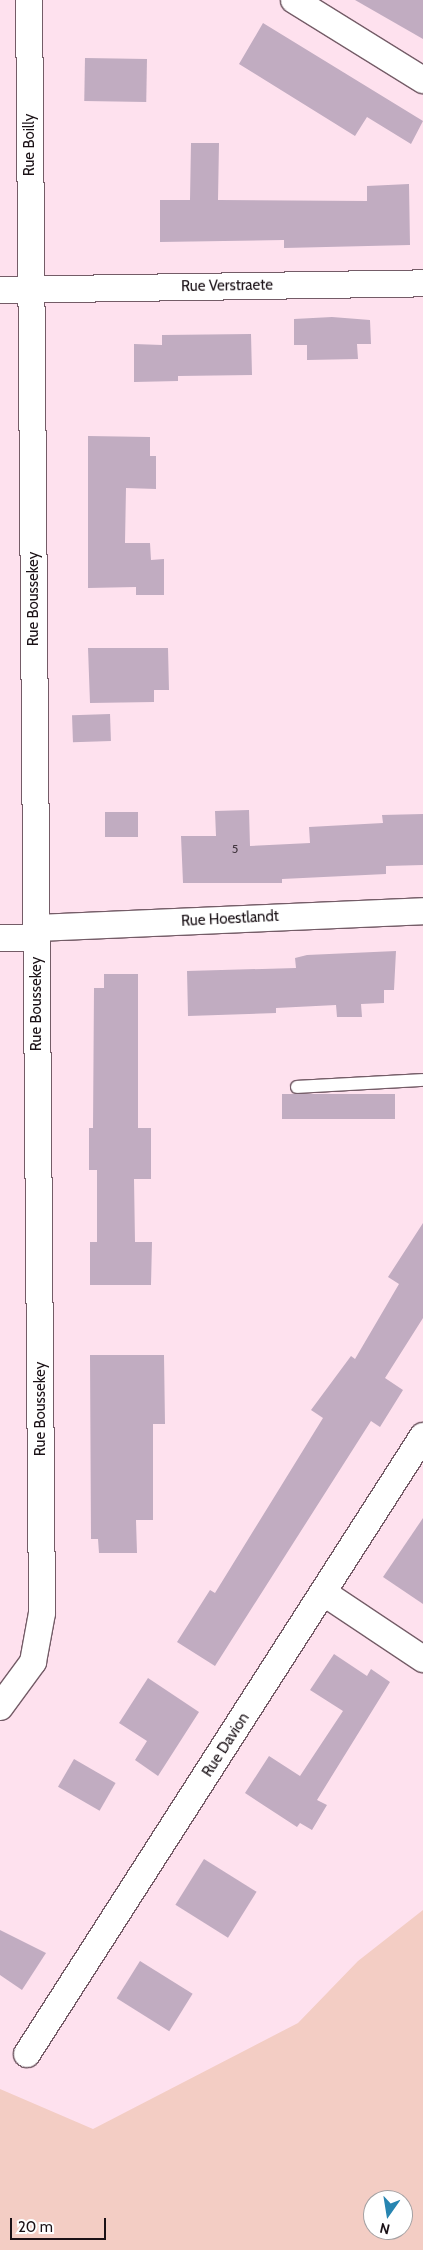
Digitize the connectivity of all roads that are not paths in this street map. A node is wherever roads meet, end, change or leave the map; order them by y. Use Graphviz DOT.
graph roads {
  1 [pos="29,0"];
  2 [pos="294,0"];
  3 [pos="423,80"];
  4 [pos="423,283"];
  5 [pos="31,289"];
  6 [pos="0,290"];
  7 [pos="423,911"];
  8 [pos="37,933"];
  9 [pos="0,938"];
  10 [pos="423,1080"];
  11 [pos="297,1088"];
  12 [pos="423,1436"];
  13 [pos="324,1593"];
  14 [pos="423,1659"];
  15 [pos="0,1707"];
  16 [pos="27,2054"];
  1 -- 5 [label="street, Rue Boilly"];
  2 -- 3 [label="street"];
  4 -- 5 [label="street, Rue Verstraete"];
  5 -- 6 [label="street, Rue Verstraete"];
  5 -- 8 [label="street, Rue Boussekey"];
  7 -- 8 [label="street, Rue Hoestlandt"];
  8 -- 9 [label="street, Rue Hoestlandt"];
  8 -- 15 [label="street, Rue Boussekey"];
  10 -- 11 [label="lane"];
  12 -- 13 [label="street, Rue Davion"];
  13 -- 14 [label="street"];
  13 -- 16 [label="street, Rue Davion"];
}
